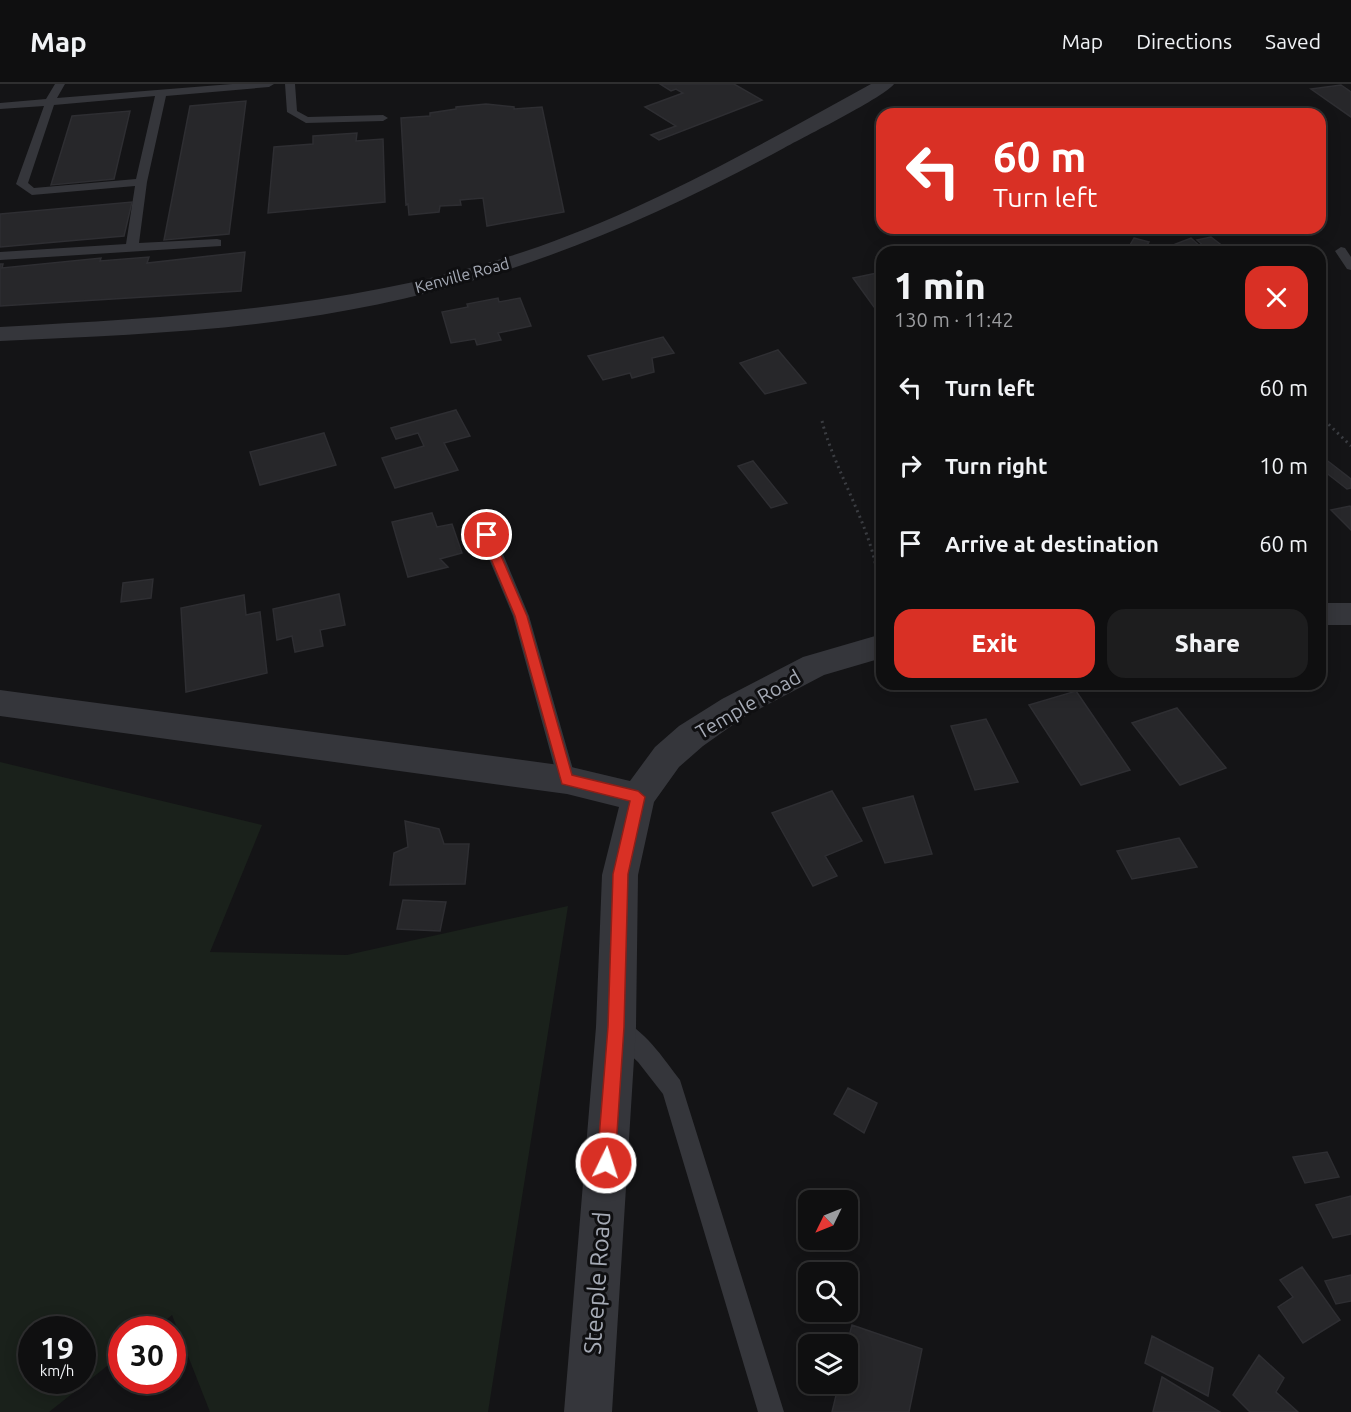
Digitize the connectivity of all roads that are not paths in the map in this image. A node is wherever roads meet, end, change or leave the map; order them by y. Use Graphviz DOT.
graph roads {
  1 [pos="60,84"];
  2 [pos="112,84"];
  3 [pos="269,84"];
  4 [pos="290,84"];
  5 [pos="885,84"];
  6 [pos="161,93"];
  7 [pos="105,98"];
  8 [pos="50,102"];
  9 [pos="4,105"];
  10 [pos="383,118"];
  11 [pos="0,120"];
  12 [pos="141,182"];
  13 [pos="218,243"];
  14 [pos="132,247"];
  15 [pos="1341,251"];
  16 [pos="0,256"];
  17 [pos="1351,266"];
  18 [pos="0,334"];
  19 [pos="487,535"];
  20 [pos="1326,614"];
  21 [pos="1351,614"];
  22 [pos="876,647"];
  23 [pos="0,703"];
  24 [pos="567,780"];
  25 [pos="638,797"];
  26 [pos="616,1027"];
  27 [pos="588,1412"];
  28 [pos="771,1412"];
  1 -- 8 [label="lane"];
  2 -- 7 [label="lane"];
  3 -- 6 [label="lane"];
  4 -- 10 [label="lane"];
  5 -- 18 [label="street, Kenville Road"];
  6 -- 7 [label="lane"];
  6 -- 12 [label="lane"];
  7 -- 8 [label="lane"];
  8 -- 9 [label="lane"];
  8 -- 12 [label="lane"];
  9 -- 11 [label="lane"];
  12 -- 14 [label="lane"];
  13 -- 14 [label="lane"];
  14 -- 16 [label="lane"];
  15 -- 17 [label="lane"];
  19 -- 24 [label="lane"];
  20 -- 21 [label="street"];
  22 -- 25 [label="street, Temple Road"];
  23 -- 24 [label="street"];
  24 -- 25 [label="street"];
  25 -- 26 [label="street, Steeple Road"];
  26 -- 27 [label="street, Steeple Road"];
  26 -- 28 [label="lane"];
}
